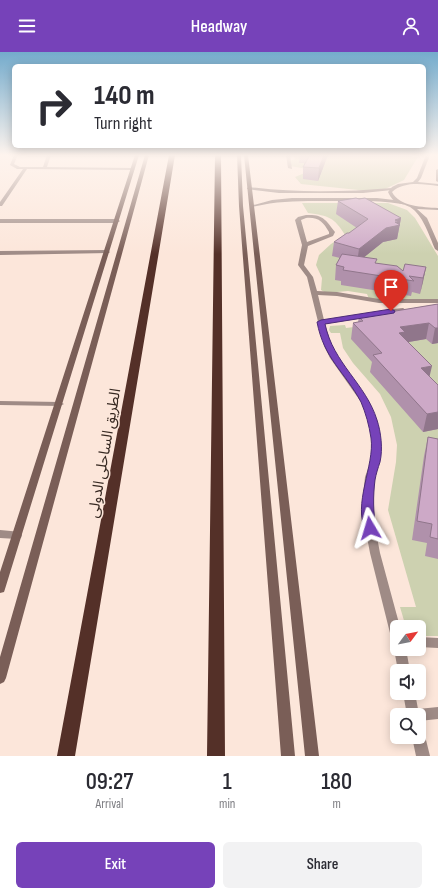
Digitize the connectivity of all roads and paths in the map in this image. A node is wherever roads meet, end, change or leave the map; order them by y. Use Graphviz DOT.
graph roads {
  1 [pos="12,188"];
  2 [pos="127,188"];
  3 [pos="138,188"];
  4 [pos="167,188"];
  5 [pos="218,188"];
  6 [pos="241,188"];
  7 [pos="249,188"];
  8 [pos="395,188"];
  9 [pos="392,189"];
  10 [pos="353,192"];
  11 [pos="356,200"];
  12 [pos="402,203"];
  13 [pos="0,205"];
  14 [pos="409,205"];
  15 [pos="252,206"];
  16 [pos="438,209"];
  17 [pos="0,221"];
  18 [pos="116,221"];
  19 [pos="305,245"];
  20 [pos="438,249"];
  21 [pos="107,252"];
  22 [pos="0,253"];
  23 [pos="314,293"];
  24 [pos="438,301"];
  25 [pos="407,310"];
  26 [pos="321,322"];
  27 [pos="0,403"];
  28 [pos="60,404"];
  29 [pos="0,534"];
  30 [pos="17,535"];
  31 [pos="0,589"];
  32 [pos="392,620"];
  33 [pos="426,642"];
  34 [pos="438,643"];
  35 [pos="0,678"];
  36 [pos="438,713"];
  37 [pos="426,714"];
  38 [pos="420,744"];
  39 [pos="66,756"];
  40 [pos="216,756"];
  41 [pos="288,756"];
  42 [pos="312,756"];
  43 [pos="423,756"];
  1 -- 13 [label="street"];
  2 -- 18 [label="main road"];
  3 -- 35 [label="main road"];
  4 -- 39 [label="highway, الطريق الساحلى الدولى"];
  5 -- 40 [label="highway"];
  6 -- 41 [label="main road"];
  7 -- 10 [label="street"];
  7 -- 15 [label="main road"];
  8 -- 9 [label="street"];
  9 -- 10 [label="street"];
  9 -- 12 [label="street"];
  10 -- 11 [label="street"];
  11 -- 12 [label="street"];
  11 -- 15 [label="street"];
  12 -- 14 [label="street"];
  14 -- 16 [label="street"];
  14 -- 20 [label="street"];
  15 -- 42 [label="main road"];
  17 -- 18 [label="street"];
  18 -- 21 [label="main road"];
  19 -- 23 [label="street"];
  21 -- 22 [label="street"];
  21 -- 28 [label="main road"];
  23 -- 24 [label="street"];
  23 -- 26 [label="street"];
  25 -- 26 [label="street"];
  26 -- 32 [label="street"];
  27 -- 28 [label="street"];
  28 -- 30 [label="main road"];
  29 -- 30 [label="street"];
  30 -- 31 [label="main road"];
  33 -- 34 [label="street"];
  36 -- 37 [label="street"];
  38 -- 43 [label="street"];
}
